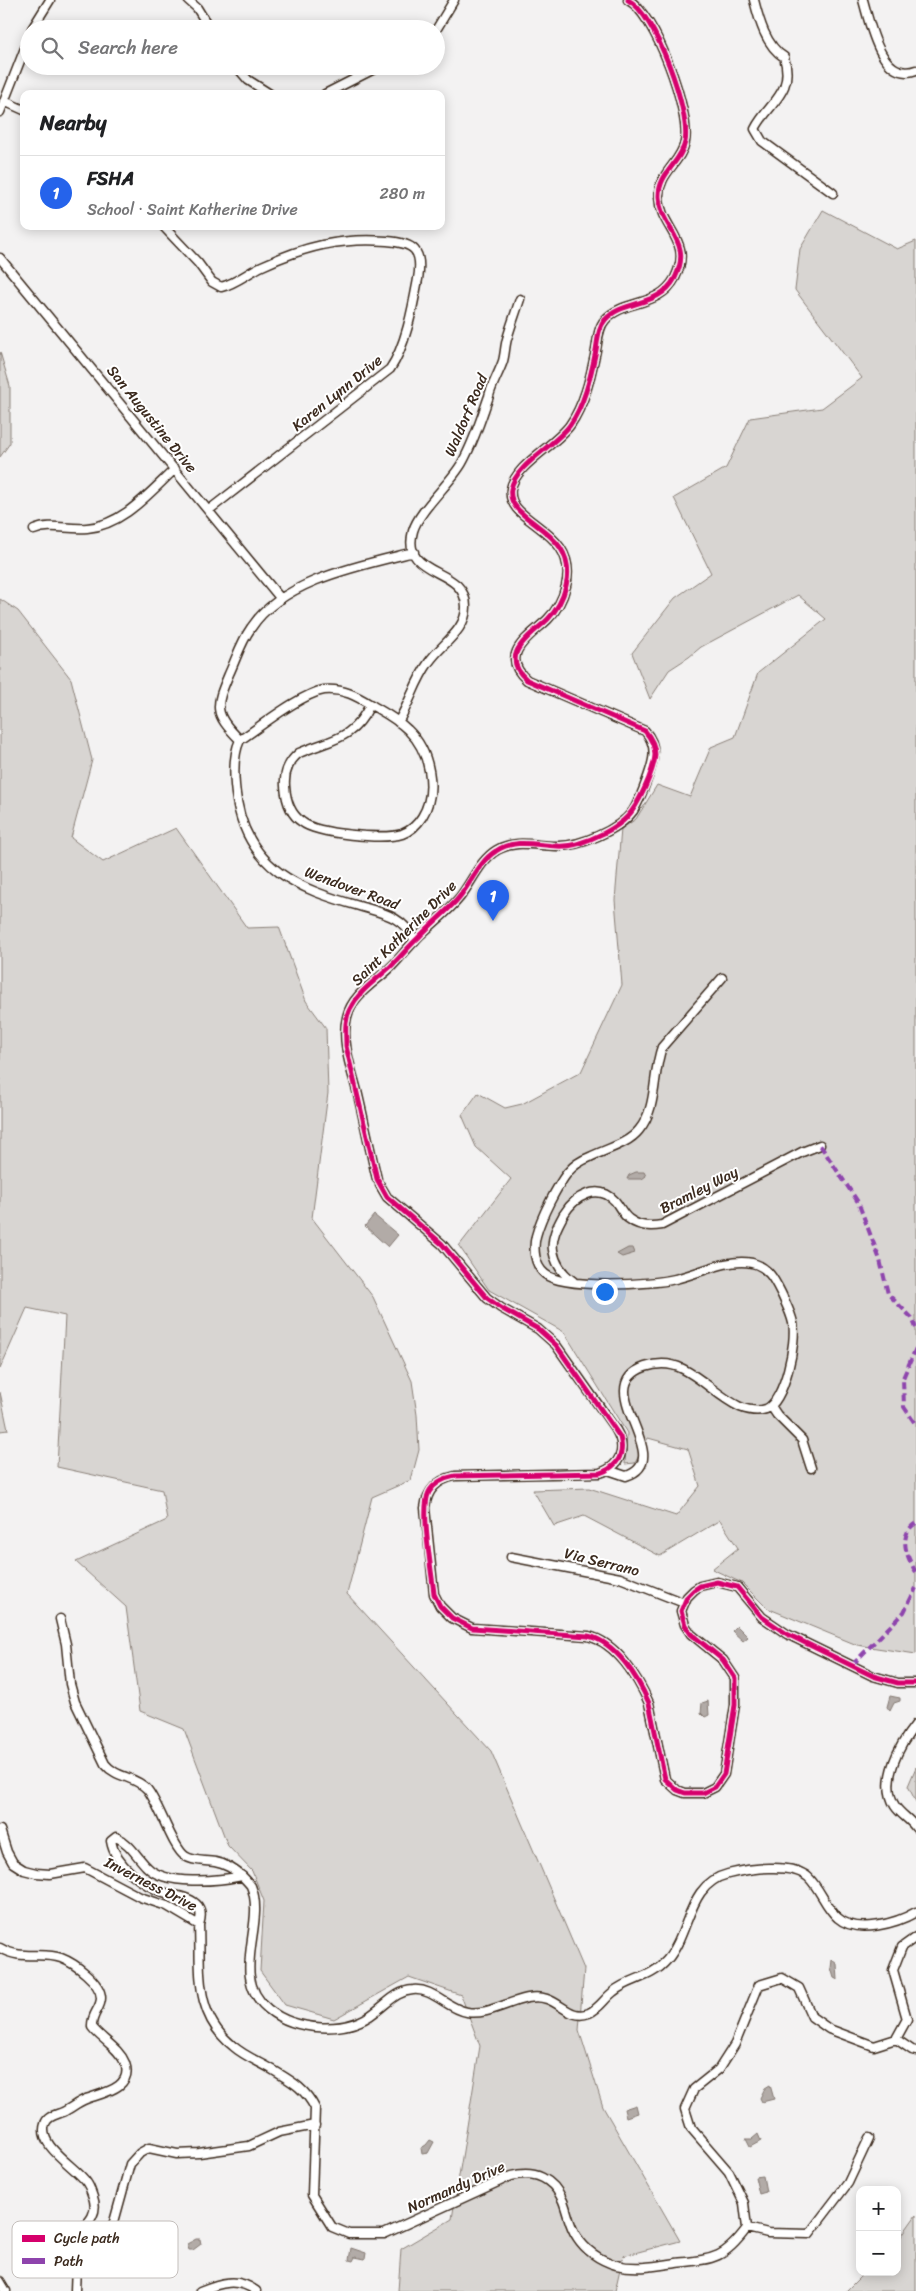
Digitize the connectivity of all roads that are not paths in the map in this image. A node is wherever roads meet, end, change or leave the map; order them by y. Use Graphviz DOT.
graph roads {
  1 [pos="50,0"];
  2 [pos="188,0"];
  3 [pos="454,0"];
  4 [pos="628,0"];
  5 [pos="754,0"];
  6 [pos="863,0"];
  7 [pos="38,20"];
  8 [pos="204,20"];
  9 [pos="442,20"];
  10 [pos="20,61"];
  11 [pos="916,70"];
  12 [pos="244,75"];
  13 [pos="362,75"];
  14 [pos="264,90"];
  15 [pos="333,90"];
  16 [pos="4,101"];
  17 [pos="20,108"];
  18 [pos="0,112"];
  19 [pos="832,193"];
  20 [pos="167,230"];
  21 [pos="0,258"];
  22 [pos="520,299"];
  23 [pos="176,469"];
  24 [pos="209,510"];
  25 [pos="34,530"];
  26 [pos="414,552"];
  27 [pos="281,599"];
  28 [pos="370,705"];
  29 [pos="398,722"];
  30 [pos="240,740"];
  31 [pos="415,941"];
  32 [pos="722,978"];
  33 [pos="820,1145"];
  34 [pos="575,1282"];
  35 [pos="771,1406"];
  36 [pos="811,1468"];
  37 [pos="608,1470"];
  38 [pos="511,1557"];
  39 [pos="684,1603"];
  40 [pos="60,1619"];
  41 [pos="916,1683"];
  42 [pos="916,1724"];
  43 [pos="916,1828"];
  44 [pos="0,1830"];
  45 [pos="242,1876"];
  46 [pos="916,1912"];
  47 [pos="199,1925"];
  48 [pos="916,1937"];
  49 [pos="0,1948"];
  50 [pos="896,2039"];
  51 [pos="916,2051"];
  52 [pos="315,2125"];
  53 [pos="869,2138"];
  54 [pos="90,2221"];
  55 [pos="114,2221"];
  56 [pos="747,2228"];
  57 [pos="75,2278"];
  58 [pos="0,2281"];
  59 [pos="6,2291"];
  60 [pos="75,2291"];
  61 [pos="200,2291"];
  62 [pos="256,2291"];
  1 -- 7 [label="street"];
  2 -- 8 [label="street"];
  3 -- 9 [label="street"];
  4 -- 31 [label="street, Saint Katherine Drive"];
  5 -- 19 [label="street"];
  6 -- 11 [label="street"];
  10 -- 16 [label="street"];
  12 -- 14 [label="street"];
  13 -- 15 [label="street"];
  16 -- 17 [label="street"];
  16 -- 18 [label="street"];
  20 -- 24 [label="street, Karen Lynn Drive"];
  21 -- 23 [label="street, San Augustine Drive"];
  22 -- 26 [label="street, Waldorf Road"];
  23 -- 24 [label="street, San Augustine Drive"];
  23 -- 25 [label="street"];
  24 -- 27 [label="street, San Augustine Drive"];
  26 -- 27 [label="street"];
  26 -- 29 [label="street"];
  27 -- 30 [label="street"];
  28 -- 29 [label="street"];
  28 -- 29 [label="street"];
  28 -- 30 [label="street"];
  30 -- 31 [label="street, Wendover Road"];
  31 -- 37 [label="street, Saint Katherine Drive"];
  32 -- 34 [label="street"];
  33 -- 34 [label="street, Bramley Way"];
  34 -- 35 [label="street"];
  35 -- 36 [label="street"];
  35 -- 37 [label="street"];
  37 -- 39 [label="street"];
  38 -- 39 [label="street, Via Serrano"];
  39 -- 41 [label="street"];
  40 -- 45 [label="street"];
  42 -- 43 [label="street"];
  44 -- 47 [label="street, Inverness Drive"];
  45 -- 46 [label="street"];
  45 -- 47 [label="street, Inverness Drive"];
  47 -- 52 [label="street, Normandy Drive"];
  48 -- 50 [label="street"];
  49 -- 54 [label="street"];
  50 -- 51 [label="street"];
  50 -- 56 [label="street"];
  52 -- 55 [label="street"];
  52 -- 56 [label="street, Normandy Drive"];
  53 -- 56 [label="street"];
  57 -- 60 [label="street"];
  58 -- 59 [label="street"];
  61 -- 62 [label="street"];
}
